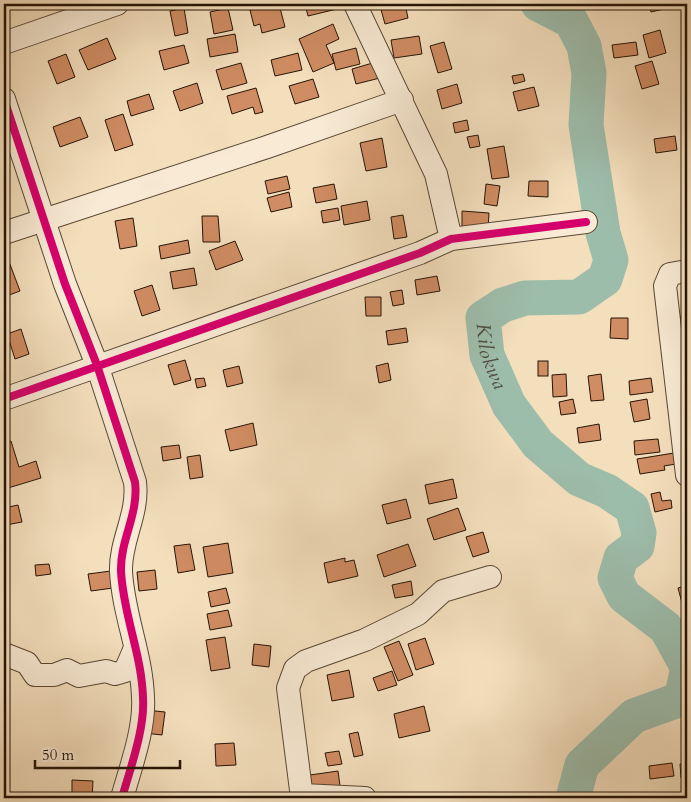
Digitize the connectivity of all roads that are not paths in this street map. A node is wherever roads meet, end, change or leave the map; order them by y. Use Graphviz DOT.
graph roads {
  1 [pos="117,4"];
  2 [pos="355,4"];
  3 [pos="4,44"];
  4 [pos="4,99"];
  5 [pos="402,100"];
  6 [pos="44,219"];
  7 [pos="586,222"];
  8 [pos="4,233"];
  9 [pos="451,239"];
  10 [pos="687,271"];
  11 [pos="97,365"];
  12 [pos="4,399"];
  13 [pos="687,475"];
  14 [pos="490,577"];
  15 [pos="135,648"];
  16 [pos="4,654"];
  17 [pos="302,797"];
  18 [pos="122,798"];
  19 [pos="365,798"];
  1 -- 3 [label="street"];
  2 -- 5 [label="street"];
  4 -- 6 [label="street"];
  5 -- 6 [label="street"];
  5 -- 9 [label="street"];
  6 -- 8 [label="street"];
  6 -- 11 [label="street"];
  7 -- 9 [label="street"];
  9 -- 11 [label="street"];
  10 -- 13 [label="street"];
  11 -- 12 [label="street"];
  11 -- 15 [label="street"];
  14 -- 17 [label="street"];
  15 -- 16 [label="street"];
  15 -- 18 [label="street"];
  17 -- 19 [label="street"];
}
